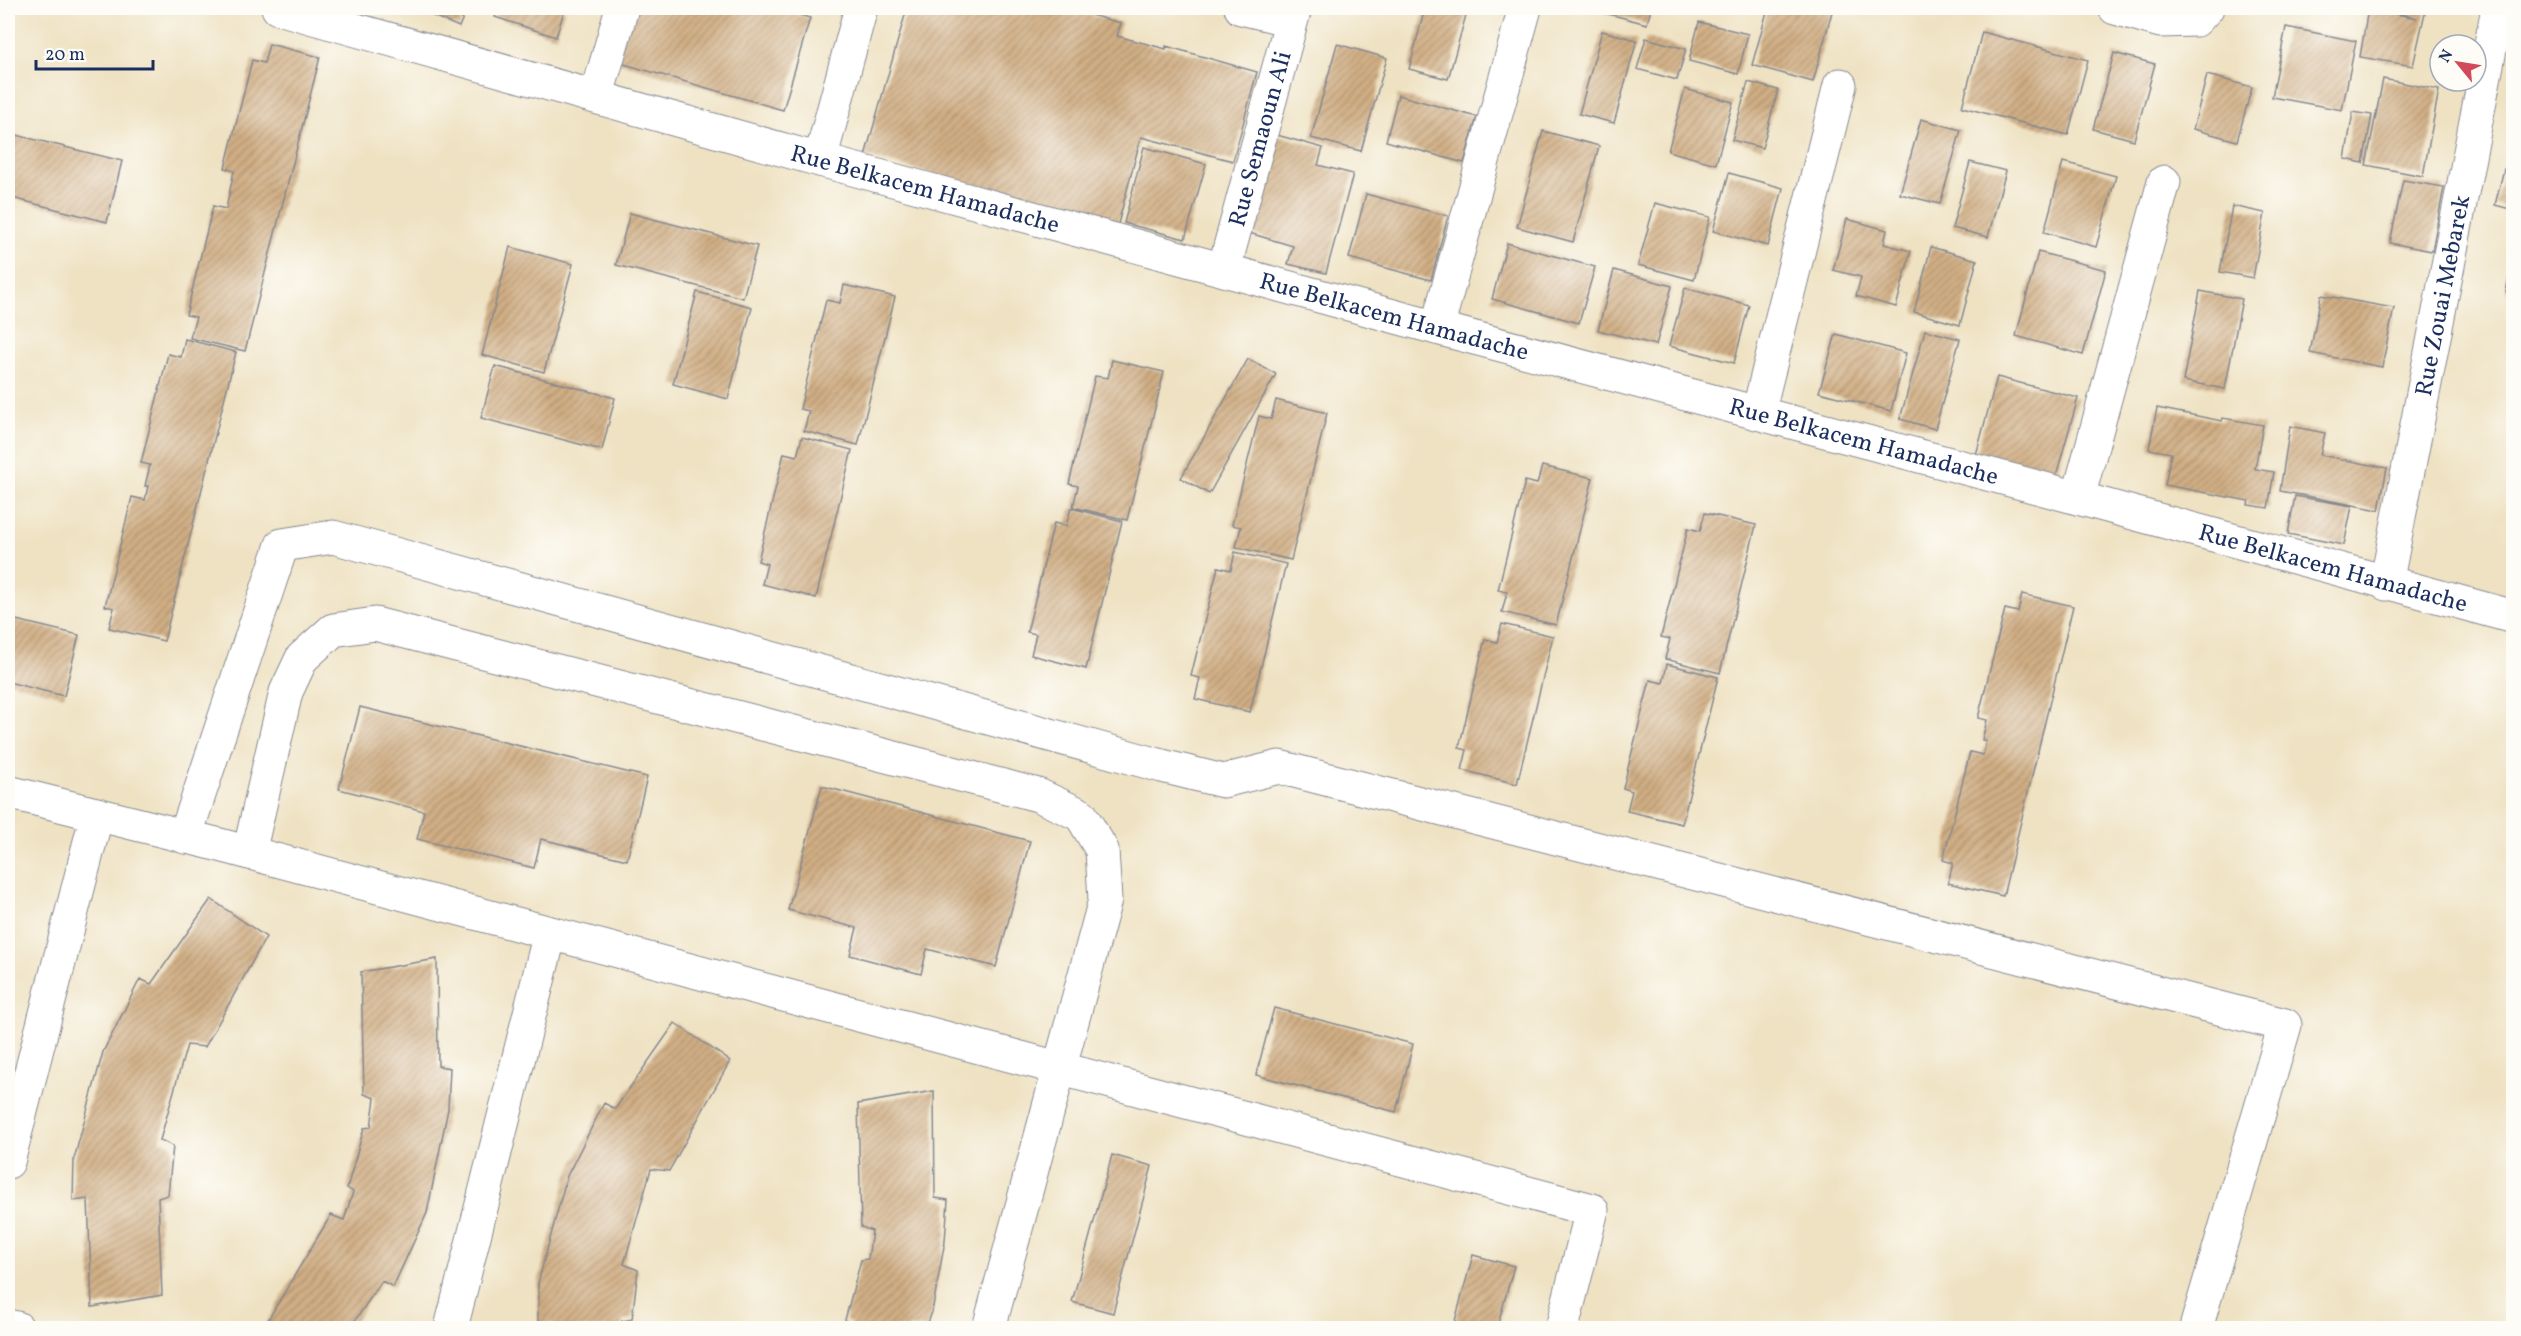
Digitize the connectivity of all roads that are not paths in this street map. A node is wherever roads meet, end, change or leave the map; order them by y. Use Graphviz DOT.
graph roads {
  1 [pos="278,8"];
  2 [pos="622,8"];
  3 [pos="861,8"];
  4 [pos="1241,8"];
  5 [pos="1525,8"];
  6 [pos="2115,8"];
  7 [pos="2207,8"];
  8 [pos="2498,8"];
  9 [pos="1293,14"];
  10 [pos="370,20"];
  11 [pos="1840,85"];
  12 [pos="597,96"];
  13 [pos="820,160"];
  14 [pos="2164,183"];
  15 [pos="1224,269"];
  16 [pos="1437,328"];
  17 [pos="1758,413"];
  18 [pos="2078,498"];
  19 [pos="2386,584"];
  20 [pos="2514,617"];
  21 [pos="8,792"];
  22 [pos="97,814"];
  23 [pos="185,837"];
  24 [pos="249,853"];
  25 [pos="550,933"];
  26 [pos="1058,1068"];
  27 [pos="8,1162"];
  28 [pos="8,1326"];
  29 [pos="17,1329"];
  30 [pos="452,1329"];
  31 [pos="989,1329"];
  32 [pos="1562,1329"];
  33 [pos="2196,1329"];
  1 -- 10 [label="street, Rue Belkacem Hamadache"];
  2 -- 12 [label="street"];
  3 -- 13 [label="street"];
  4 -- 9 [label="street"];
  5 -- 16 [label="street"];
  6 -- 7 [label="street"];
  8 -- 19 [label="street, Rue Zouai Mebarek"];
  9 -- 15 [label="street, Rue Semaoun Ali"];
  10 -- 12 [label="street, Rue Belkacem Hamadache"];
  11 -- 17 [label="street"];
  12 -- 13 [label="street, Rue Belkacem Hamadache"];
  13 -- 15 [label="street, Rue Belkacem Hamadache"];
  14 -- 18 [label="street"];
  15 -- 16 [label="street, Rue Belkacem Hamadache"];
  16 -- 17 [label="street, Rue Belkacem Hamadache"];
  17 -- 18 [label="street, Rue Belkacem Hamadache"];
  18 -- 19 [label="street, Rue Belkacem Hamadache"];
  19 -- 20 [label="street, Rue Belkacem Hamadache"];
  21 -- 22 [label="street"];
  22 -- 23 [label="street"];
  22 -- 27 [label="street"];
  23 -- 24 [label="street"];
  23 -- 33 [label="street"];
  24 -- 25 [label="street"];
  24 -- 26 [label="street"];
  25 -- 26 [label="street"];
  25 -- 30 [label="street"];
  26 -- 31 [label="street"];
  26 -- 32 [label="street"];
  28 -- 29 [label="street"];
}
